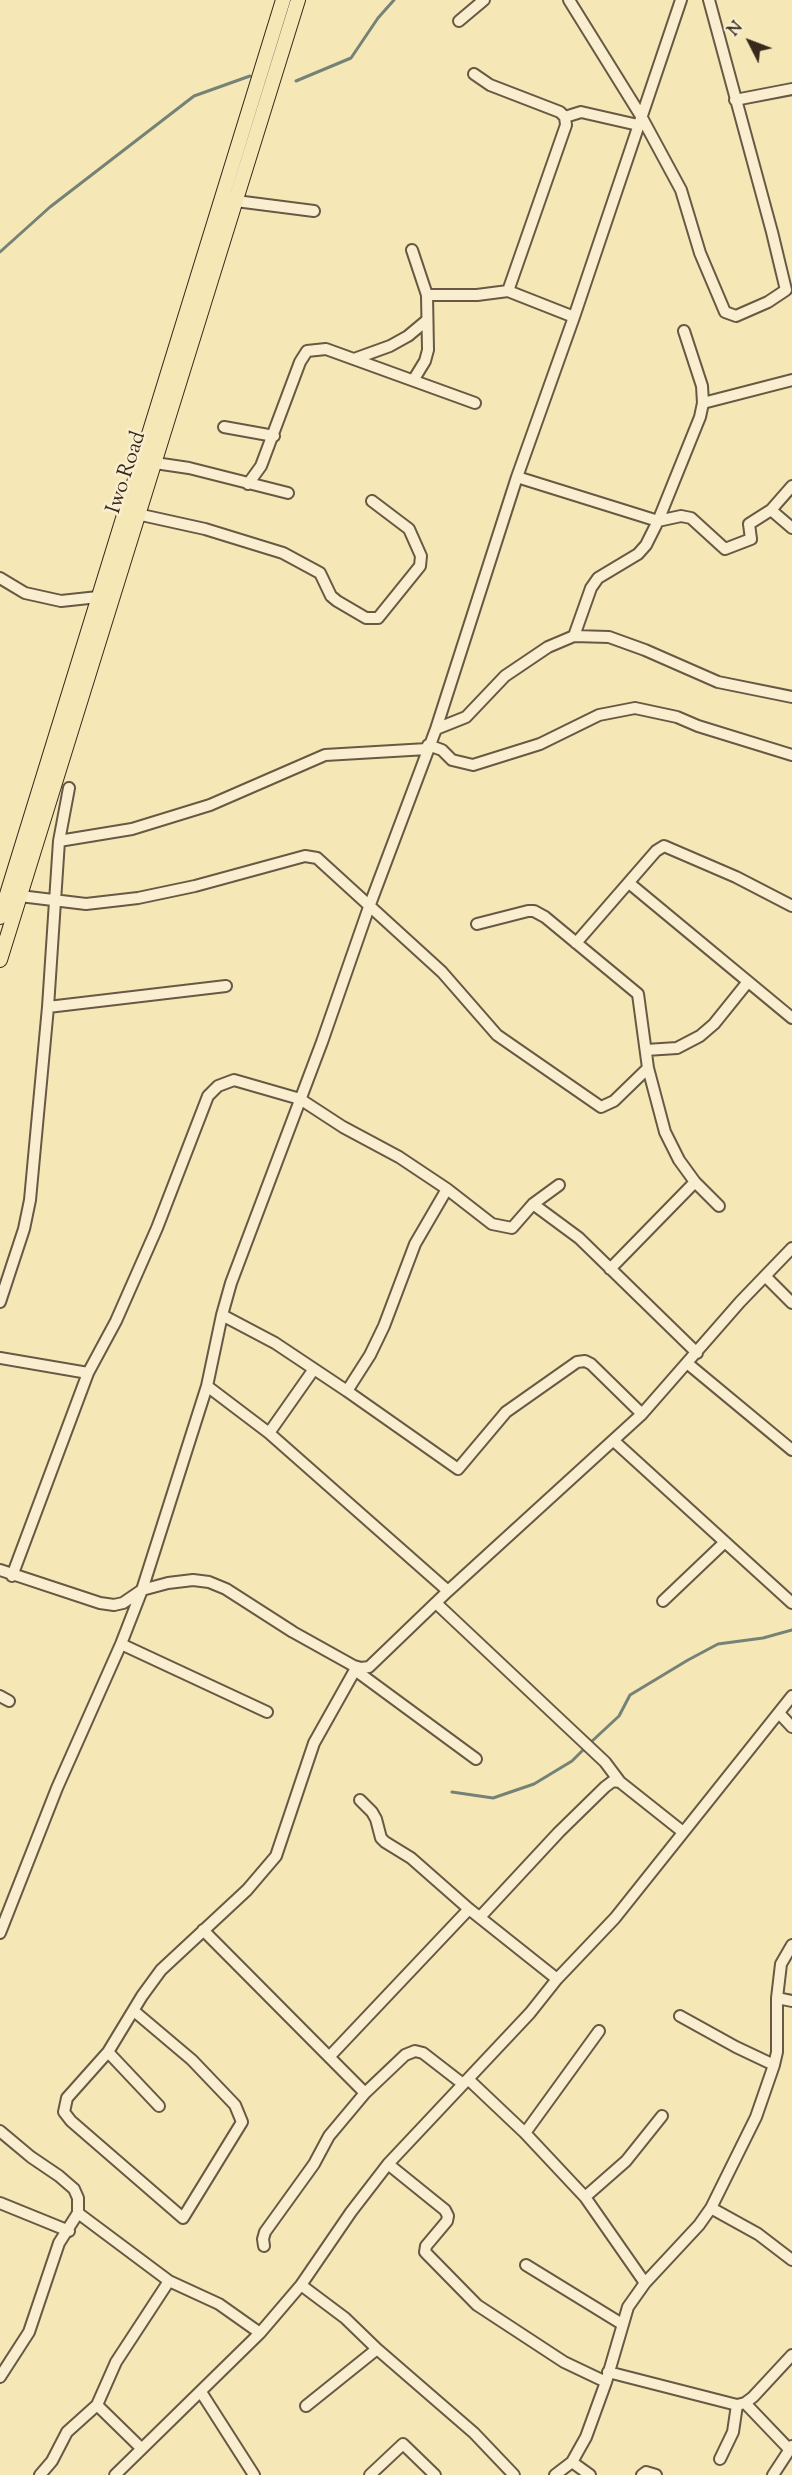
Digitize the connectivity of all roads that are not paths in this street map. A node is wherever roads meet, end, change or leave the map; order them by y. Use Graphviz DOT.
graph roads {
  1 [pos="283,0"];
  2 [pos="298,0"];
  3 [pos="484,0"];
  4 [pos="568,0"];
  5 [pos="681,0"];
  6 [pos="709,0"];
  7 [pos="459,21"];
  8 [pos="474,74"];
  9 [pos="792,89"];
  10 [pos="735,100"];
  11 [pos="566,117"];
  12 [pos="639,120"];
  13 [pos="236,201"];
  14 [pos="314,211"];
  15 [pos="412,250"];
  16 [pos="508,291"];
  17 [pos="427,295"];
  18 [pos="574,317"];
  19 [pos="426,321"];
  20 [pos="684,332"];
  21 [pos="354,359"];
  22 [pos="414,379"];
  23 [pos="792,380"];
  24 [pos="162,389"];
  25 [pos="177,393"];
  26 [pos="475,403"];
  27 [pos="703,403"];
  28 [pos="224,427"];
  29 [pos="274,436"];
  30 [pos="155,463"];
  31 [pos="518,477"];
  32 [pos="248,484"];
  33 [pos="792,486"];
  34 [pos="288,493"];
  35 [pos="372,501"];
  36 [pos="771,510"];
  37 [pos="137,514"];
  38 [pos="658,521"];
  39 [pos="792,528"];
  40 [pos="0,578"];
  41 [pos="98,597"];
  42 [pos="574,636"];
  43 [pos="792,697"];
  44 [pos="436,729"];
  45 [pos="427,747"];
  46 [pos="792,755"];
  47 [pos="69,788"];
  48 [pos="59,841"];
  49 [pos="629,883"];
  50 [pos="20,896"];
  51 [pos="54,902"];
  52 [pos="792,906"];
  53 [pos="369,907"];
  54 [pos="0,917"];
  55 [pos="477,924"];
  56 [pos="576,943"];
  57 [pos="0,960"];
  58 [pos="747,983"];
  59 [pos="226,986"];
  60 [pos="48,1007"];
  61 [pos="792,1018"];
  62 [pos="646,1050"];
  63 [pos="648,1068"];
  64 [pos="300,1100"];
  65 [pos="695,1182"];
  66 [pos="559,1185"];
  67 [pos="447,1189"];
  68 [pos="533,1204"];
  69 [pos="719,1206"];
  70 [pos="792,1248"];
  71 [pos="610,1269"];
  72 [pos="765,1276"];
  73 [pos="0,1302"];
  74 [pos="792,1303"];
  75 [pos="222,1315"];
  76 [pos="697,1353"];
  77 [pos="0,1358"];
  78 [pos="687,1363"];
  79 [pos="314,1370"];
  80 [pos="88,1374"];
  81 [pos="207,1386"];
  82 [pos="347,1391"];
  83 [pos="642,1414"];
  84 [pos="269,1433"];
  85 [pos="614,1441"];
  86 [pos="792,1450"];
  87 [pos="725,1542"];
  88 [pos="0,1570"];
  89 [pos="12,1576"];
  90 [pos="142,1590"];
  91 [pos="448,1591"];
  92 [pos="663,1601"];
  93 [pos="436,1603"];
  94 [pos="792,1603"];
  95 [pos="121,1644"];
  96 [pos="358,1669"];
  97 [pos="792,1696"];
  98 [pos="267,1712"];
  99 [pos="779,1713"];
  100 [pos="792,1727"];
  101 [pos="476,1759"];
  102 [pos="620,1782"];
  103 [pos="360,1800"];
  104 [pos="683,1832"];
  105 [pos="469,1909"];
  106 [pos="480,1917"];
  107 [pos="203,1930"];
  108 [pos="0,1933"];
  109 [pos="792,1945"];
  110 [pos="557,1979"];
  111 [pos="777,1998"];
  112 [pos="792,2001"];
  113 [pos="134,2011"];
  114 [pos="680,2016"];
  115 [pos="599,2031"];
  116 [pos="108,2052"];
  117 [pos="330,2056"];
  118 [pos="774,2065"];
  119 [pos="466,2082"];
  120 [pos="365,2093"];
  121 [pos="159,2106"];
  122 [pos="662,2116"];
  123 [pos="0,2131"];
  124 [pos="525,2133"];
  125 [pos="388,2164"];
  126 [pos="585,2197"];
  127 [pos="0,2203"];
  128 [pos="711,2208"];
  129 [pos="78,2213"];
  130 [pos="69,2231"];
  131 [pos="264,2246"];
  132 [pos="792,2260"];
  133 [pos="526,2265"];
  134 [pos="169,2281"];
  135 [pos="645,2283"];
  136 [pos="301,2285"];
  137 [pos="622,2324"];
  138 [pos="260,2333"];
  139 [pos="377,2349"];
  140 [pos="792,2355"];
  141 [pos="0,2377"];
  142 [pos="607,2377"];
  143 [pos="201,2392"];
  144 [pos="741,2404"];
  145 [pos="97,2405"];
  146 [pos="306,2406"];
  147 [pos="141,2448"];
  148 [pos="791,2448"];
  149 [pos="720,2459"];
  150 [pos="572,2462"];
  151 [pos="40,2475"];
  152 [pos="115,2475"];
  153 [pos="254,2475"];
  154 [pos="370,2475"];
  155 [pos="435,2475"];
  156 [pos="514,2475"];
  157 [pos="555,2475"];
  158 [pos="590,2475"];
  159 [pos="642,2475"];
  160 [pos="656,2475"];
  161 [pos="773,2475"];
  1 -- 24 [label="main road, Iwo Road"];
  2 -- 13 [label="main road, Iwo Road"];
  3 -- 7 [label="street"];
  4 -- 12 [label="street"];
  5 -- 12 [label="street"];
  6 -- 10 [label="street"];
  8 -- 11 [label="street"];
  9 -- 10 [label="street"];
  10 -- 12 [label="street"];
  11 -- 12 [label="street"];
  11 -- 16 [label="street"];
  12 -- 18 [label="street"];
  13 -- 14 [label="street"];
  13 -- 25 [label="main road, Iwo Road"];
  15 -- 17 [label="street"];
  16 -- 17 [label="street"];
  16 -- 18 [label="street"];
  17 -- 19 [label="street"];
  18 -- 31 [label="street"];
  19 -- 21 [label="street"];
  19 -- 22 [label="street"];
  20 -- 27 [label="street"];
  21 -- 22 [label="street"];
  21 -- 29 [label="street"];
  22 -- 26 [label="street"];
  23 -- 27 [label="street"];
  24 -- 25 [label="main road"];
  24 -- 41 [label="main road, Iwo Road"];
  25 -- 30 [label="main road, Iwo Road"];
  27 -- 38 [label="street"];
  28 -- 29 [label="street"];
  29 -- 32 [label="street"];
  30 -- 32 [label="street"];
  30 -- 37 [label="main road, Iwo Road"];
  31 -- 38 [label="street"];
  31 -- 44 [label="street"];
  32 -- 34 [label="street"];
  33 -- 36 [label="street"];
  35 -- 37 [label="street"];
  36 -- 38 [label="street"];
  36 -- 39 [label="street"];
  37 -- 50 [label="main road, Iwo Road"];
  38 -- 42 [label="street"];
  40 -- 41 [label="street"];
  41 -- 54 [label="main road, Iwo Road"];
  42 -- 43 [label="street"];
  42 -- 44 [label="street"];
  44 -- 45 [label="street"];
  45 -- 46 [label="street"];
  45 -- 48 [label="street"];
  45 -- 53 [label="street"];
  47 -- 48 [label="street"];
  48 -- 51 [label="street"];
  49 -- 52 [label="street"];
  49 -- 56 [label="street"];
  49 -- 58 [label="street"];
  50 -- 51 [label="street"];
  50 -- 57 [label="main road, Iwo Road"];
  51 -- 53 [label="street"];
  51 -- 60 [label="street"];
  53 -- 63 [label="street"];
  53 -- 64 [label="street"];
  55 -- 56 [label="street"];
  56 -- 62 [label="street"];
  58 -- 61 [label="street"];
  58 -- 62 [label="street"];
  59 -- 60 [label="street"];
  60 -- 73 [label="street"];
  62 -- 63 [label="street"];
  63 -- 65 [label="street"];
  64 -- 67 [label="street"];
  64 -- 75 [label="street"];
  64 -- 80 [label="street"];
  65 -- 69 [label="street"];
  65 -- 71 [label="street"];
  66 -- 68 [label="street"];
  67 -- 68 [label="street"];
  67 -- 82 [label="street"];
  68 -- 71 [label="street"];
  70 -- 72 [label="street"];
  71 -- 76 [label="street"];
  72 -- 74 [label="street"];
  72 -- 76 [label="street"];
  75 -- 79 [label="street"];
  75 -- 81 [label="street"];
  76 -- 78 [label="street"];
  77 -- 80 [label="street"];
  78 -- 83 [label="street"];
  78 -- 86 [label="street"];
  79 -- 82 [label="street"];
  79 -- 84 [label="street"];
  80 -- 89 [label="street"];
  81 -- 84 [label="street"];
  81 -- 90 [label="street"];
  82 -- 83 [label="street"];
  83 -- 85 [label="street"];
  84 -- 91 [label="street"];
  85 -- 87 [label="street"];
  85 -- 91 [label="street"];
  87 -- 92 [label="street"];
  87 -- 94 [label="street"];
  88 -- 89 [label="street"];
  89 -- 90 [label="street"];
  90 -- 95 [label="street"];
  90 -- 96 [label="street"];
  91 -- 93 [label="street"];
  93 -- 96 [label="street"];
  93 -- 102 [label="street"];
  95 -- 98 [label="street"];
  95 -- 108 [label="street"];
  96 -- 101 [label="street"];
  96 -- 107 [label="street"];
  97 -- 99 [label="street"];
  99 -- 100 [label="street"];
  99 -- 104 [label="street"];
  102 -- 104 [label="street"];
  102 -- 106 [label="street"];
  103 -- 105 [label="street"];
  104 -- 110 [label="street"];
  105 -- 106 [label="street"];
  105 -- 117 [label="street"];
  106 -- 110 [label="street"];
  107 -- 113 [label="street"];
  107 -- 117 [label="street"];
  109 -- 111 [label="street"];
  110 -- 119 [label="street"];
  111 -- 112 [label="street"];
  111 -- 118 [label="street"];
  113 -- 116 [label="street"];
  113 -- 116 [label="street"];
  114 -- 118 [label="street"];
  115 -- 124 [label="street"];
  116 -- 121 [label="street"];
  117 -- 120 [label="street"];
  118 -- 128 [label="street"];
  119 -- 120 [label="street"];
  119 -- 124 [label="street"];
  119 -- 125 [label="street"];
  120 -- 131 [label="street"];
  122 -- 126 [label="street"];
  123 -- 129 [label="street"];
  124 -- 126 [label="street"];
  125 -- 136 [label="street"];
  125 -- 142 [label="street"];
  126 -- 135 [label="street"];
  127 -- 130 [label="street"];
  128 -- 132 [label="street"];
  128 -- 135 [label="street"];
  129 -- 130 [label="street"];
  129 -- 134 [label="street"];
  130 -- 141 [label="street"];
  133 -- 137 [label="street"];
  134 -- 138 [label="street"];
  134 -- 145 [label="street"];
  135 -- 137 [label="street"];
  136 -- 138 [label="street"];
  136 -- 139 [label="street"];
  137 -- 142 [label="street"];
  138 -- 143 [label="street"];
  139 -- 146 [label="street"];
  139 -- 156 [label="street"];
  140 -- 144 [label="street"];
  142 -- 144 [label="street"];
  142 -- 150 [label="street"];
  143 -- 147 [label="street"];
  143 -- 153 [label="street"];
  144 -- 148 [label="street"];
  144 -- 149 [label="street"];
  145 -- 147 [label="street"];
  145 -- 151 [label="street"];
  147 -- 152 [label="street"];
  148 -- 161 [label="street"];
  150 -- 157 [label="street"];
  150 -- 158 [label="street"];
  154 -- 155 [label="street"];
  159 -- 160 [label="street"];
}
